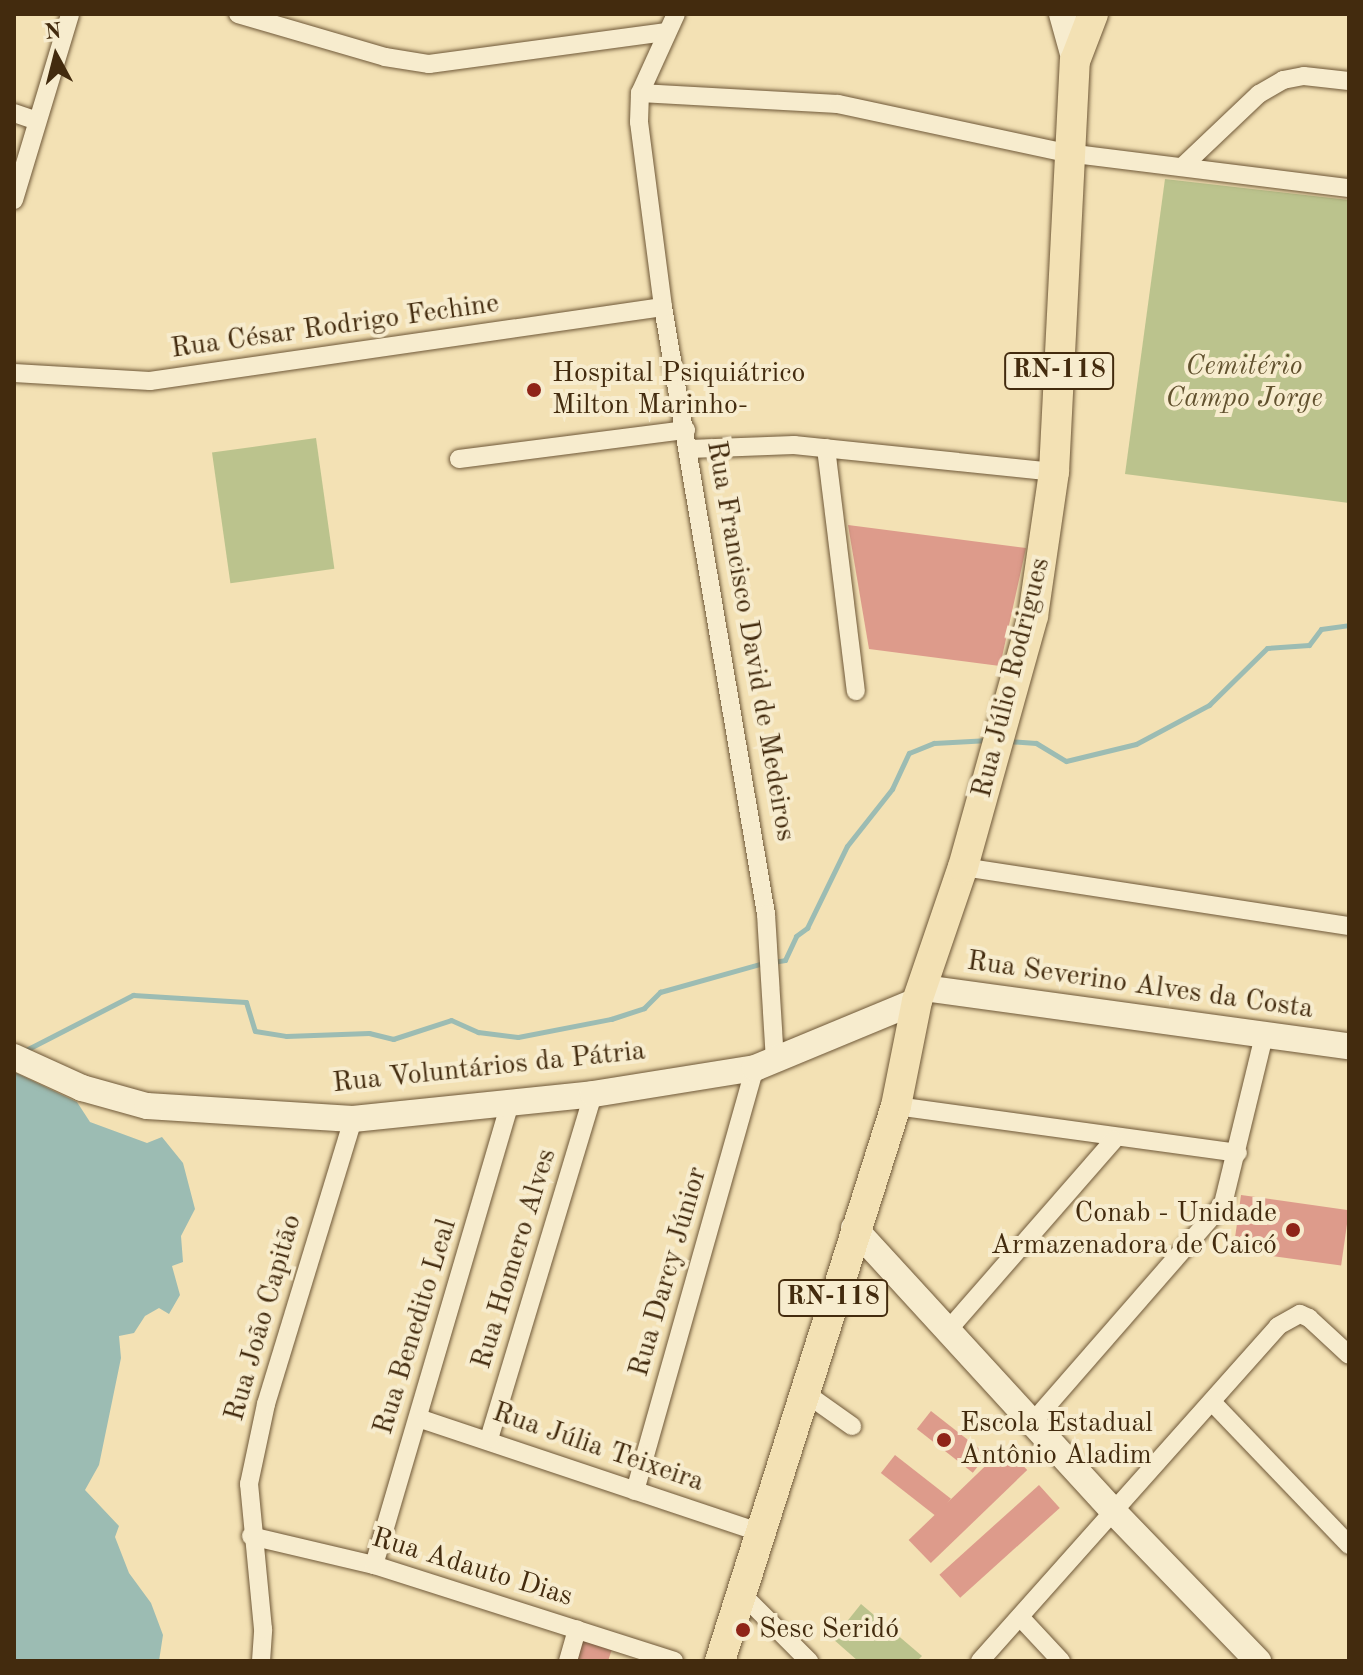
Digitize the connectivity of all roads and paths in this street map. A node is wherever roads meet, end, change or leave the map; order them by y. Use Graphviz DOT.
graph roads {
  1 [pos="70,14"];
  2 [pos="238,14"];
  3 [pos="676,14"];
  4 [pos="1062,14"];
  5 [pos="1093,14"];
  6 [pos="665,32"];
  7 [pos="1075,61"];
  8 [pos="1349,81"];
  9 [pos="640,93"];
  10 [pos="14,113"];
  11 [pos="37,121"];
  12 [pos="1067,153"];
  13 [pos="1182,167"];
  14 [pos="1349,188"];
  15 [pos="14,200"];
  16 [pos="663,307"];
  17 [pos="14,373"];
  18 [pos="686,430"];
  19 [pos="826,448"];
  20 [pos="689,449"];
  21 [pos="459,459"];
  22 [pos="1054,472"];
  23 [pos="856,691"];
  24 [pos="963,867"];
  25 [pos="1349,926"];
  26 [pos="920,995"];
  27 [pos="1264,1036"];
  28 [pos="1349,1046"];
  29 [pos="14,1057"];
  30 [pos="765,1064"];
  31 [pos="593,1094"];
  32 [pos="510,1104"];
  33 [pos="896,1106"];
  34 [pos="353,1119"];
  35 [pos="1114,1140"];
  36 [pos="1238,1153"];
  37 [pos="854,1228"];
  38 [pos="949,1329"];
  39 [pos="1349,1355"];
  40 [pos="804,1392"];
  41 [pos="1213,1403"];
  42 [pos="418,1418"];
  43 [pos="1032,1423"];
  44 [pos="852,1426"];
  45 [pos="489,1439"];
  46 [pos="635,1491"];
  47 [pos="1113,1511"];
  48 [pos="770,1518"];
  49 [pos="251,1536"];
  50 [pos="1349,1545"];
  51 [pos="374,1565"];
  52 [pos="740,1592"];
  53 [pos="1020,1617"];
  54 [pos="577,1629"];
  55 [pos="261,1661"];
  56 [pos="568,1661"];
  57 [pos="674,1661"];
  58 [pos="720,1661"];
  59 [pos="809,1661"];
  60 [pos="980,1661"];
  61 [pos="1061,1661"];
  62 [pos="1258,1661"];
  1 -- 11 [label="street"];
  2 -- 6 [label="street"];
  3 -- 6 [label="street, Rua Francisco David de Medeiros"];
  4 -- 7 [label="street"];
  5 -- 7 [label="main road, Rua Júlio Rodrigues / RN-118"];
  6 -- 9 [label="street, Rua Francisco David de Medeiros"];
  7 -- 12 [label="main road, Rua Júlio Rodrigues / RN-118"];
  8 -- 13 [label="street"];
  9 -- 12 [label="street"];
  9 -- 16 [label="street, Rua Francisco David de Medeiros"];
  10 -- 11 [label="street"];
  11 -- 15 [label="street"];
  12 -- 13 [label="street"];
  12 -- 22 [label="main road, Rua Júlio Rodrigues / RN-118"];
  13 -- 14 [label="street"];
  16 -- 17 [label="street, Rua César Rodrigo Fechine"];
  16 -- 18 [label="street, Rua Francisco David de Medeiros"];
  18 -- 20 [label="street, Rua Francisco David de Medeiros"];
  18 -- 21 [label="street"];
  19 -- 20 [label="street"];
  19 -- 22 [label="street"];
  19 -- 23 [label="street"];
  20 -- 30 [label="street, Rua Francisco David de Medeiros"];
  22 -- 24 [label="main road, Rua Júlio Rodrigues / RN-118"];
  24 -- 25 [label="street"];
  24 -- 26 [label="main road, Rua Júlio Rodrigues / RN-118"];
  26 -- 27 [label="street, Rua Severino Alves da Costa"];
  26 -- 30 [label="street, Rua Voluntários da Pátria"];
  26 -- 33 [label="main road, RN-118"];
  27 -- 28 [label="street, Rua Severino Alves da Costa"];
  27 -- 36 [label="street"];
  29 -- 34 [label="street, Rua Voluntários da Pátria"];
  30 -- 31 [label="street, Rua Voluntários da Pátria"];
  30 -- 46 [label="street, Rua Darcy Júnior"];
  31 -- 32 [label="street, Rua Voluntários da Pátria"];
  31 -- 45 [label="street, Rua Homero Alves"];
  32 -- 34 [label="street, Rua Voluntários da Pátria"];
  32 -- 42 [label="street, Rua Benedito Leal"];
  33 -- 35 [label="street"];
  33 -- 37 [label="main road, RN-118"];
  34 -- 49 [label="street, Rua João Capitão"];
  35 -- 36 [label="street"];
  35 -- 38 [label="street"];
  36 -- 43 [label="street"];
  37 -- 38 [label="street"];
  37 -- 40 [label="main road, RN-118"];
  38 -- 43 [label="street"];
  39 -- 41 [label="street"];
  40 -- 44 [label="street"];
  40 -- 48 [label="main road, RN-118"];
  41 -- 47 [label="street"];
  41 -- 50 [label="street"];
  42 -- 45 [label="street, Rua Júlia Teixeira"];
  42 -- 51 [label="street, Rua Benedito Leal"];
  43 -- 47 [label="street"];
  45 -- 46 [label="street, Rua Júlia Teixeira"];
  46 -- 48 [label="street, Rua Júlia Teixeira"];
  47 -- 53 [label="street"];
  47 -- 62 [label="street"];
  48 -- 52 [label="main road, RN-118"];
  49 -- 51 [label="street, Rua Adauto Dias"];
  49 -- 55 [label="street, Rua João Capitão"];
  51 -- 54 [label="street, Rua Adauto Dias"];
  52 -- 58 [label="main road, RN-118"];
  52 -- 59 [label="street"];
  53 -- 60 [label="street"];
  53 -- 61 [label="street"];
  54 -- 56 [label="street"];
  54 -- 57 [label="street, Rua Adauto Dias"];
}
